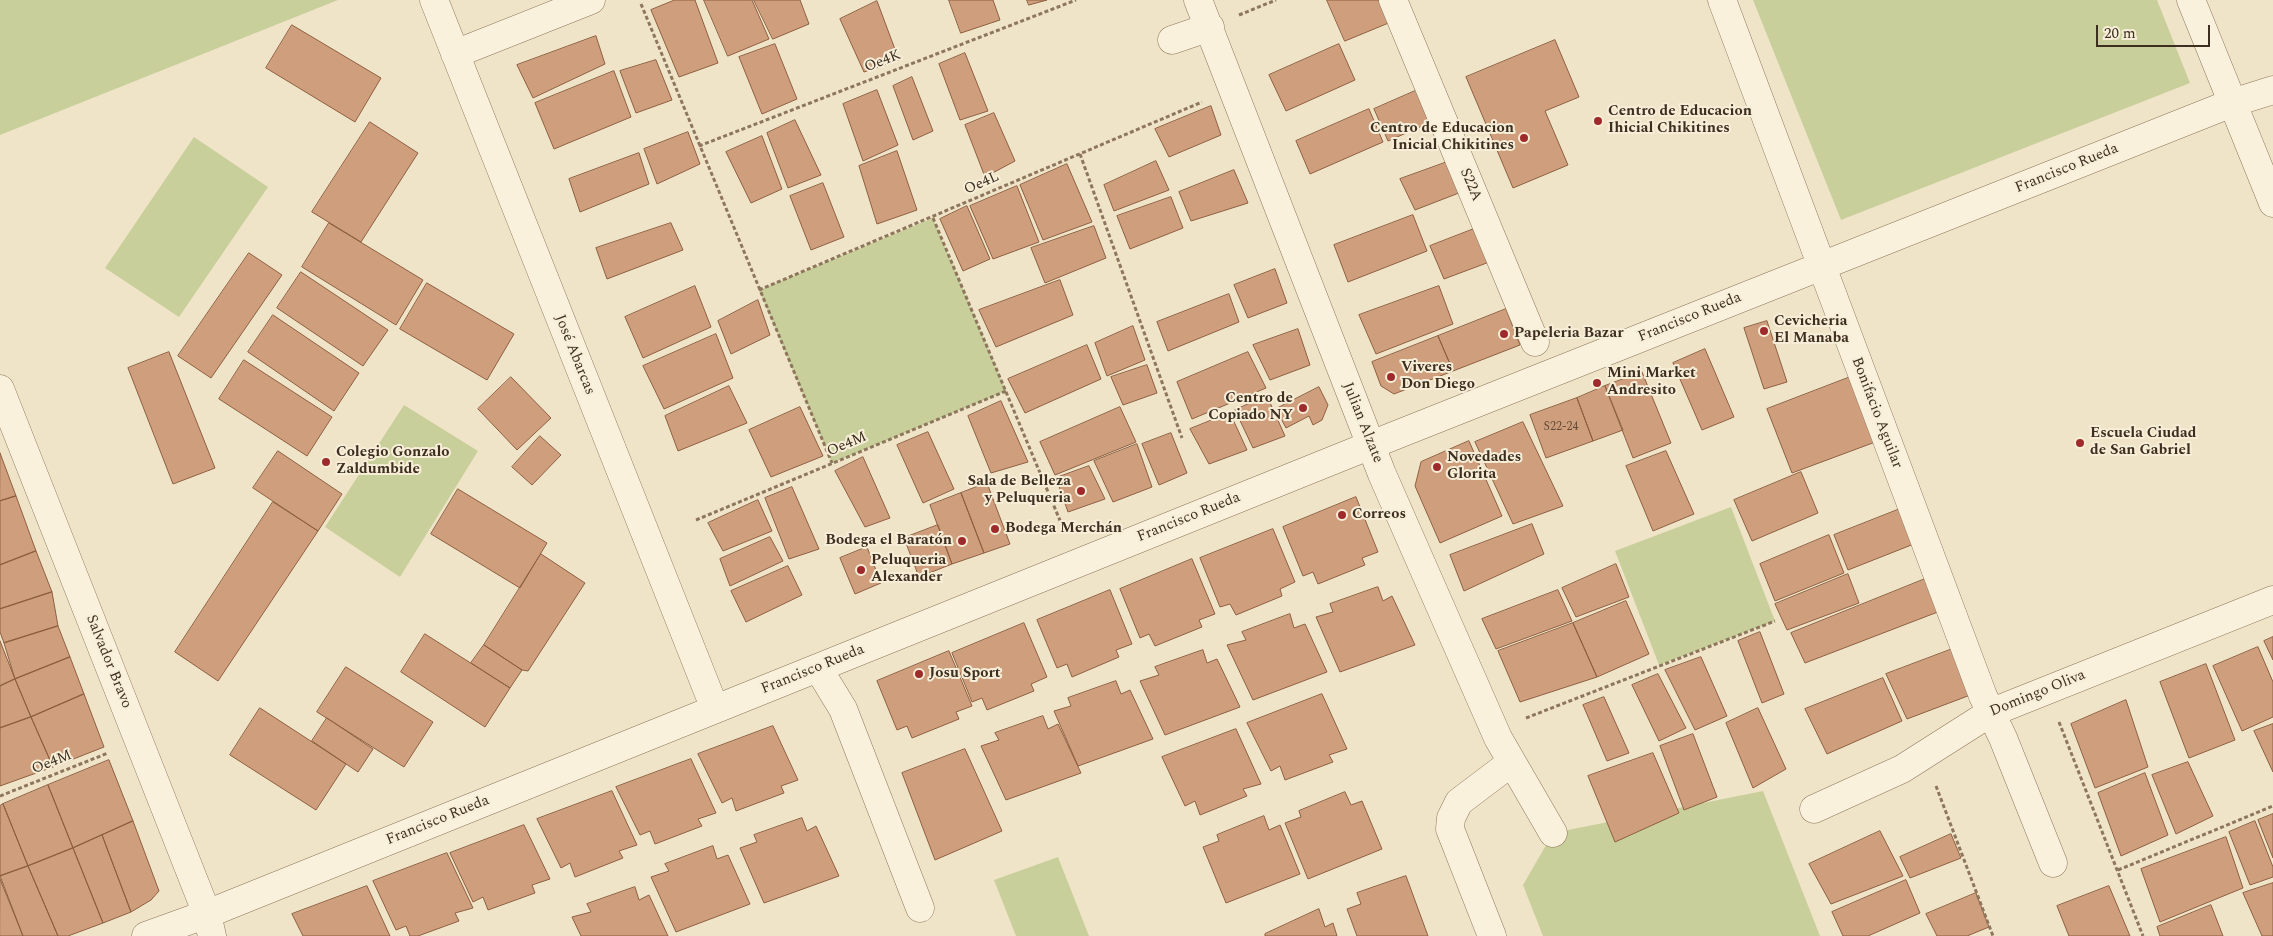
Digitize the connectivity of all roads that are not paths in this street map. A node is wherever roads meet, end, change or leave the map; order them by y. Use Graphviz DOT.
graph roads {
  1 [pos="434,0"];
  2 [pos="592,0"];
  3 [pos="1198,0"];
  4 [pos="1393,0"];
  5 [pos="1722,0"];
  6 [pos="2191,0"];
  7 [pos="1210,27"];
  8 [pos="1172,40"];
  9 [pos="455,54"];
  10 [pos="2273,90"];
  11 [pos="2232,102"];
  12 [pos="2273,203"];
  13 [pos="1822,266"];
  14 [pos="1535,342"];
  15 [pos="0,389"];
  16 [pos="1371,444"];
  17 [pos="2273,600"];
  18 [pos="818,668"];
  19 [pos="715,709"];
  20 [pos="1990,713"];
  21 [pos="1512,762"];
  22 [pos="1814,809"];
  23 [pos="1553,833"];
  24 [pos="2054,863"];
  25 [pos="920,908"];
  26 [pos="210,925"];
  27 [pos="146,936"];
  28 [pos="1492,936"];
  1 -- 9 [label="street, José Abarcas"];
  2 -- 9 [label="street"];
  3 -- 7 [label="street, Julian Alzate"];
  4 -- 14 [label="street, S22A"];
  5 -- 13 [label="street, Bonifacio Aguilar"];
  6 -- 11 [label="street"];
  7 -- 8 [label="street"];
  7 -- 16 [label="street, Julian Alzate"];
  9 -- 19 [label="street, José Abarcas"];
  10 -- 11 [label="street, Francisco Rueda"];
  11 -- 12 [label="street"];
  11 -- 13 [label="street, Francisco Rueda"];
  13 -- 16 [label="street, Francisco Rueda"];
  13 -- 20 [label="street, Bonifacio Aguilar"];
  15 -- 26 [label="street, Salvador Bravo"];
  16 -- 18 [label="street, Francisco Rueda"];
  16 -- 21 [label="street, Julian Alzate"];
  17 -- 20 [label="street, Domingo Oliva"];
  18 -- 19 [label="street, Francisco Rueda"];
  18 -- 25 [label="street"];
  19 -- 26 [label="street, Francisco Rueda"];
  20 -- 22 [label="street, Domingo Oliva"];
  20 -- 24 [label="street, Bonifacio Aguilar"];
  21 -- 23 [label="street, Julian Alzate"];
  21 -- 28 [label="street"];
  26 -- 27 [label="street, Francisco Rueda"];
}
